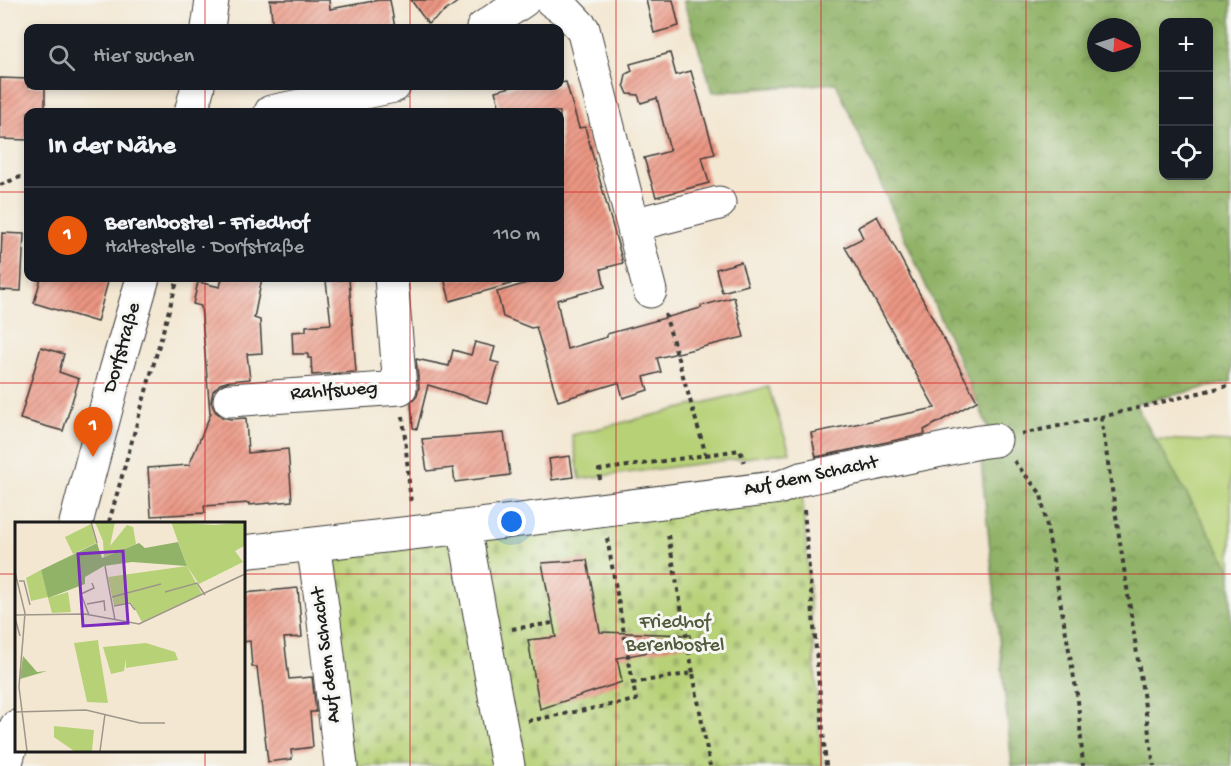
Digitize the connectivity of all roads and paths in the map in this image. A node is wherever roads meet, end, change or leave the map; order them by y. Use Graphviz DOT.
graph roads {
  1 [pos="212,0"];
  2 [pos="524,0"];
  3 [pos="551,0"];
  4 [pos="209,24"];
  5 [pos="489,24"];
  6 [pos="197,90"];
  7 [pos="383,96"];
  8 [pos="192,108"];
  9 [pos="299,108"];
  10 [pos="24,175"];
  11 [pos="0,184"];
  12 [pos="719,203"];
  13 [pos="633,225"];
  14 [pos="142,282"];
  15 [pos="177,282"];
  16 [pos="391,282"];
  17 [pos="650,291"];
  18 [pos="1231,385"];
  19 [pos="400,388"];
  20 [pos="230,400"];
  21 [pos="1101,417"];
  22 [pos="995,440"];
  23 [pos="706,455"];
  24 [pos="746,468"];
  25 [pos="801,478"];
  26 [pos="603,511"];
  27 [pos="75,522"];
  28 [pos="109,522"];
  29 [pos="464,528"];
  30 [pos="420,533"];
  31 [pos="668,535"];
  32 [pos="313,544"];
  33 [pos="244,552"];
  34 [pos="553,623"];
  35 [pos="484,634"];
  36 [pos="693,673"];
  37 [pos="633,683"];
  38 [pos="501,727"];
  39 [pos="15,731"];
  40 [pos="5,766"];
  41 [pos="340,766"];
  42 [pos="508,766"];
  43 [pos="710,766"];
  44 [pos="826,766"];
  45 [pos="1083,766"];
  46 [pos="1154,766"];
  1 -- 4 [label="street"];
  2 -- 5 [label="street"];
  3 -- 13 [label="street"];
  6 -- 8 [label="street"];
  7 -- 9 [label="street"];
  10 -- 11 [label="path"];
  12 -- 13 [label="street"];
  13 -- 17 [label="street"];
  14 -- 27 [label="street, Dorfstraße"];
  15 -- 28 [label="path"];
  16 -- 19 [label="street, Rahlfsweg"];
  17 -- 23 [label="path"];
  18 -- 21 [label="path"];
  19 -- 20 [label="street, Rahlfsweg"];
  19 -- 30 [label="path"];
  21 -- 22 [label="path"];
  21 -- 46 [label="path"];
  22 -- 25 [label="street, Auf dem Schacht"];
  22 -- 45 [label="path"];
  23 -- 24 [label="path"];
  23 -- 26 [label="path"];
  25 -- 26 [label="street, Auf dem Schacht"];
  25 -- 44 [label="path"];
  26 -- 29 [label="street, Auf dem Schacht"];
  26 -- 37 [label="path"];
  29 -- 30 [label="street, Auf dem Schacht"];
  29 -- 35 [label="street"];
  30 -- 32 [label="street, Auf dem Schacht"];
  31 -- 36 [label="path"];
  32 -- 33 [label="street, Auf dem Schacht"];
  32 -- 41 [label="street, Auf dem Schacht"];
  34 -- 35 [label="path"];
  35 -- 38 [label="street"];
  36 -- 37 [label="path"];
  36 -- 43 [label="path"];
  37 -- 38 [label="path"];
  38 -- 42 [label="street"];
  39 -- 40 [label="street"];
}
